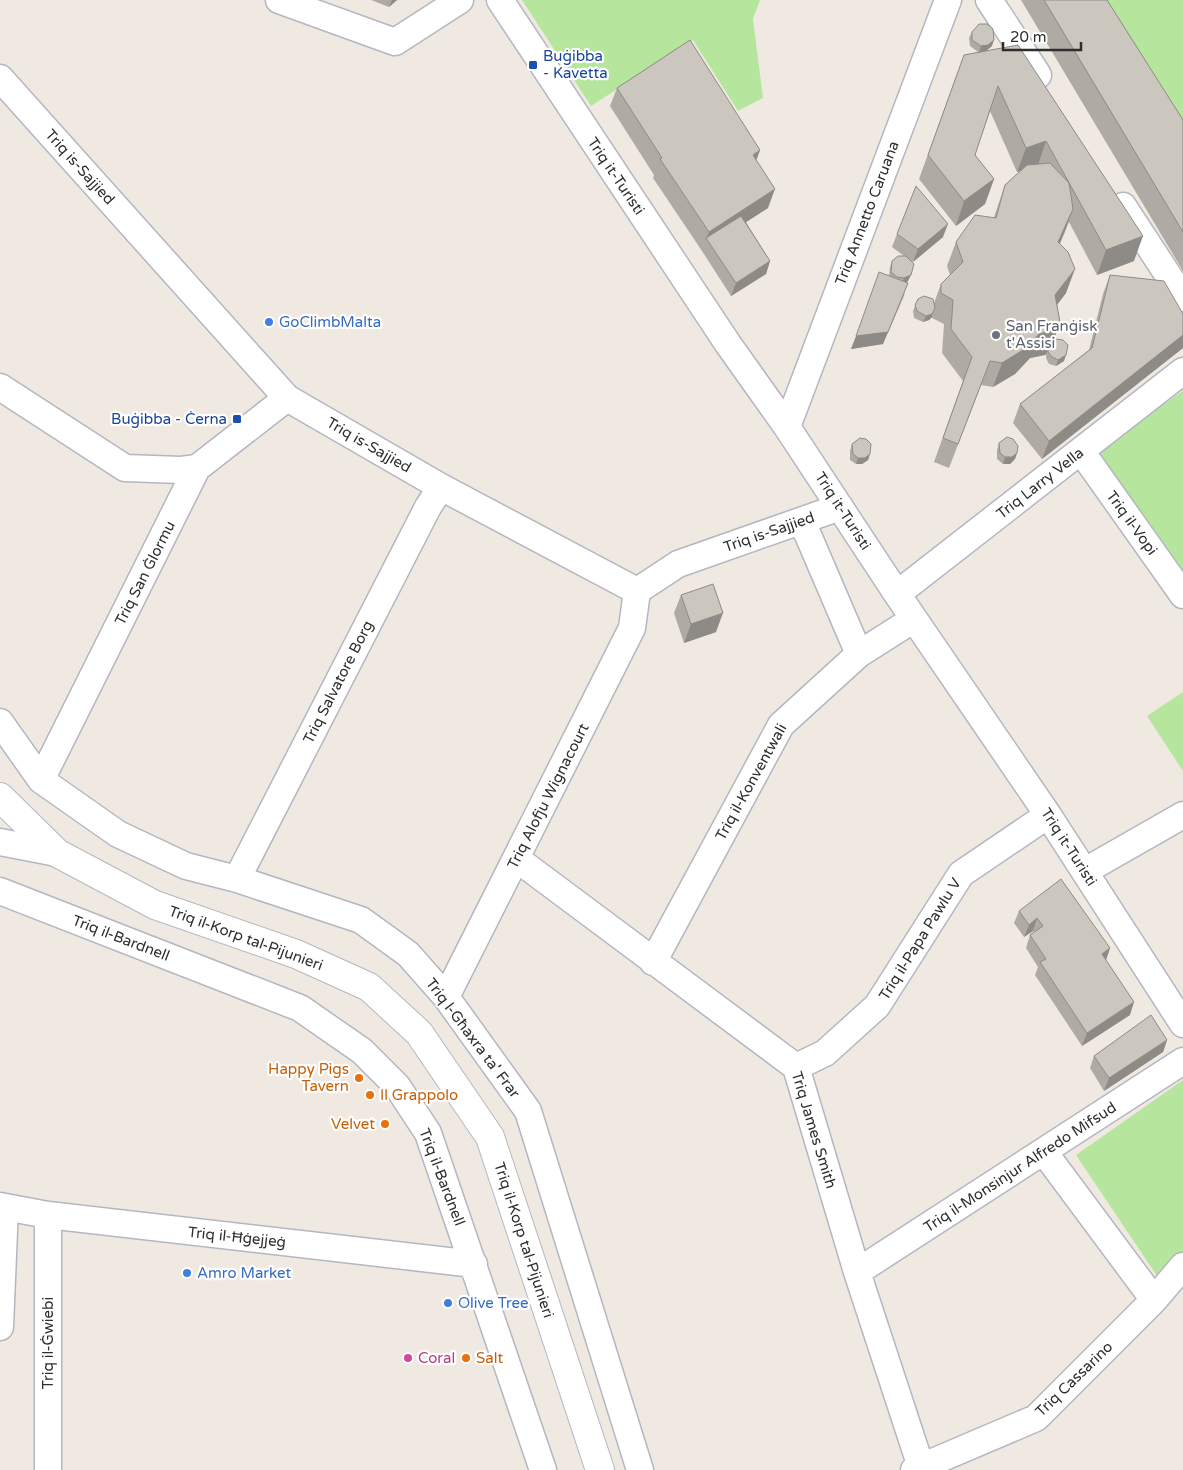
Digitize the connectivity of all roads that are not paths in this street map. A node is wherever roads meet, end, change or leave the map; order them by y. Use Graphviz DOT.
graph roads {
  1 [pos="279,0"];
  2 [pos="460,0"];
  3 [pos="500,0"];
  4 [pos="948,0"];
  5 [pos="989,0"];
  6 [pos="0,78"];
  7 [pos="1048,91"];
  8 [pos="1108,182"];
  9 [pos="1183,298"];
  10 [pos="1183,372"];
  11 [pos="0,387"];
  12 [pos="287,398"];
  13 [pos="787,427"];
  14 [pos="1080,451"];
  15 [pos="197,468"];
  16 [pos="441,486"];
  17 [pos="840,507"];
  18 [pos="800,521"];
  19 [pos="637,591"];
  20 [pos="897,594"];
  21 [pos="1183,595"];
  22 [pos="914,619"];
  23 [pos="859,654"];
  24 [pos="0,722"];
  25 [pos="41,780"];
  26 [pos="0,797"];
  27 [pos="1048,815"];
  28 [pos="1183,815"];
  29 [pos="0,842"];
  30 [pos="57,853"];
  31 [pos="517,859"];
  32 [pos="1085,871"];
  33 [pos="236,880"];
  34 [pos="0,891"];
  35 [pos="653,962"];
  36 [pos="446,997"];
  37 [pos="1183,1024"];
  38 [pos="1183,1061"];
  39 [pos="796,1067"];
  40 [pos="1044,1152"];
  41 [pos="2,1206"];
  42 [pos="48,1215"];
  43 [pos="474,1264"];
  44 [pos="1183,1266"];
  45 [pos="858,1272"];
  46 [pos="1154,1300"];
  47 [pos="0,1326"];
  48 [pos="917,1469"];
  49 [pos="48,1470"];
  50 [pos="544,1470"];
  51 [pos="600,1470"];
  52 [pos="640,1470"];
  1 -- 2 [label="street"];
  3 -- 13 [label="street, Triq it-Turisti"];
  4 -- 13 [label="street, Triq Annetto Caruana"];
  5 -- 7 [label="street"];
  6 -- 12 [label="street, Triq is-Sajjied"];
  8 -- 9 [label="street"];
  10 -- 14 [label="street, Triq Larry Vella"];
  11 -- 15 [label="street"];
  12 -- 15 [label="street, Triq San Ġlormu"];
  12 -- 16 [label="street, Triq is-Sajjied"];
  13 -- 17 [label="street, Triq it-Turisti"];
  14 -- 20 [label="street, Triq Larry Vella"];
  14 -- 21 [label="street, Triq il-Vopi"];
  15 -- 25 [label="street, Triq San Ġlormu"];
  16 -- 19 [label="street, Triq is-Sajjied"];
  16 -- 33 [label="street, Triq Salvatore Borg"];
  17 -- 18 [label="street, Triq is-Sajjied"];
  17 -- 20 [label="street, Triq it-Turisti"];
  18 -- 19 [label="street, Triq is-Sajjied"];
  18 -- 23 [label="street"];
  19 -- 31 [label="street, Triq Alofju Wignacourt"];
  20 -- 22 [label="street, Triq it-Turisti"];
  22 -- 23 [label="street, Triq il-Konventwali"];
  22 -- 27 [label="street, Triq it-Turisti"];
  23 -- 35 [label="street, Triq il-Konventwali"];
  24 -- 25 [label="street, Triq l-Għaxra ta' Frar"];
  25 -- 33 [label="street, Triq l-Għaxra ta' Frar"];
  26 -- 30 [label="street, Triq il-Korp tal-Pijunieri"];
  27 -- 32 [label="street, Triq it-Turisti"];
  27 -- 39 [label="street, Triq il-Papa Pawlu V"];
  28 -- 32 [label="street"];
  29 -- 30 [label="street"];
  30 -- 51 [label="street, Triq il-Korp tal-Pijunieri"];
  31 -- 35 [label="street, Triq James Smith"];
  31 -- 36 [label="street, Triq Alofju Wignacourt"];
  32 -- 37 [label="street, Triq it-Turisti"];
  33 -- 36 [label="street, Triq l-Għaxra ta' Frar"];
  34 -- 43 [label="street, Triq il-Bardnell"];
  35 -- 39 [label="street, Triq James Smith"];
  36 -- 52 [label="street, Triq l-Għaxra ta' Frar"];
  38 -- 40 [label="street, Triq il-Monsinjur Alfredo Mifsud"];
  39 -- 45 [label="street, Triq James Smith"];
  40 -- 45 [label="street, Triq il-Monsinjur Alfredo Mifsud"];
  40 -- 46 [label="street"];
  41 -- 42 [label="street, Triq il-Ħġejjeġ"];
  41 -- 47 [label="street"];
  42 -- 43 [label="street, Triq il-Ħġejjeġ"];
  42 -- 49 [label="street, Triq il-Ġwiebi"];
  43 -- 50 [label="street, Triq il-Bardnell"];
  44 -- 46 [label="street, Triq Cassarino"];
  45 -- 48 [label="street, Triq James Smith"];
  46 -- 48 [label="street, Triq Cassarino"];
}
